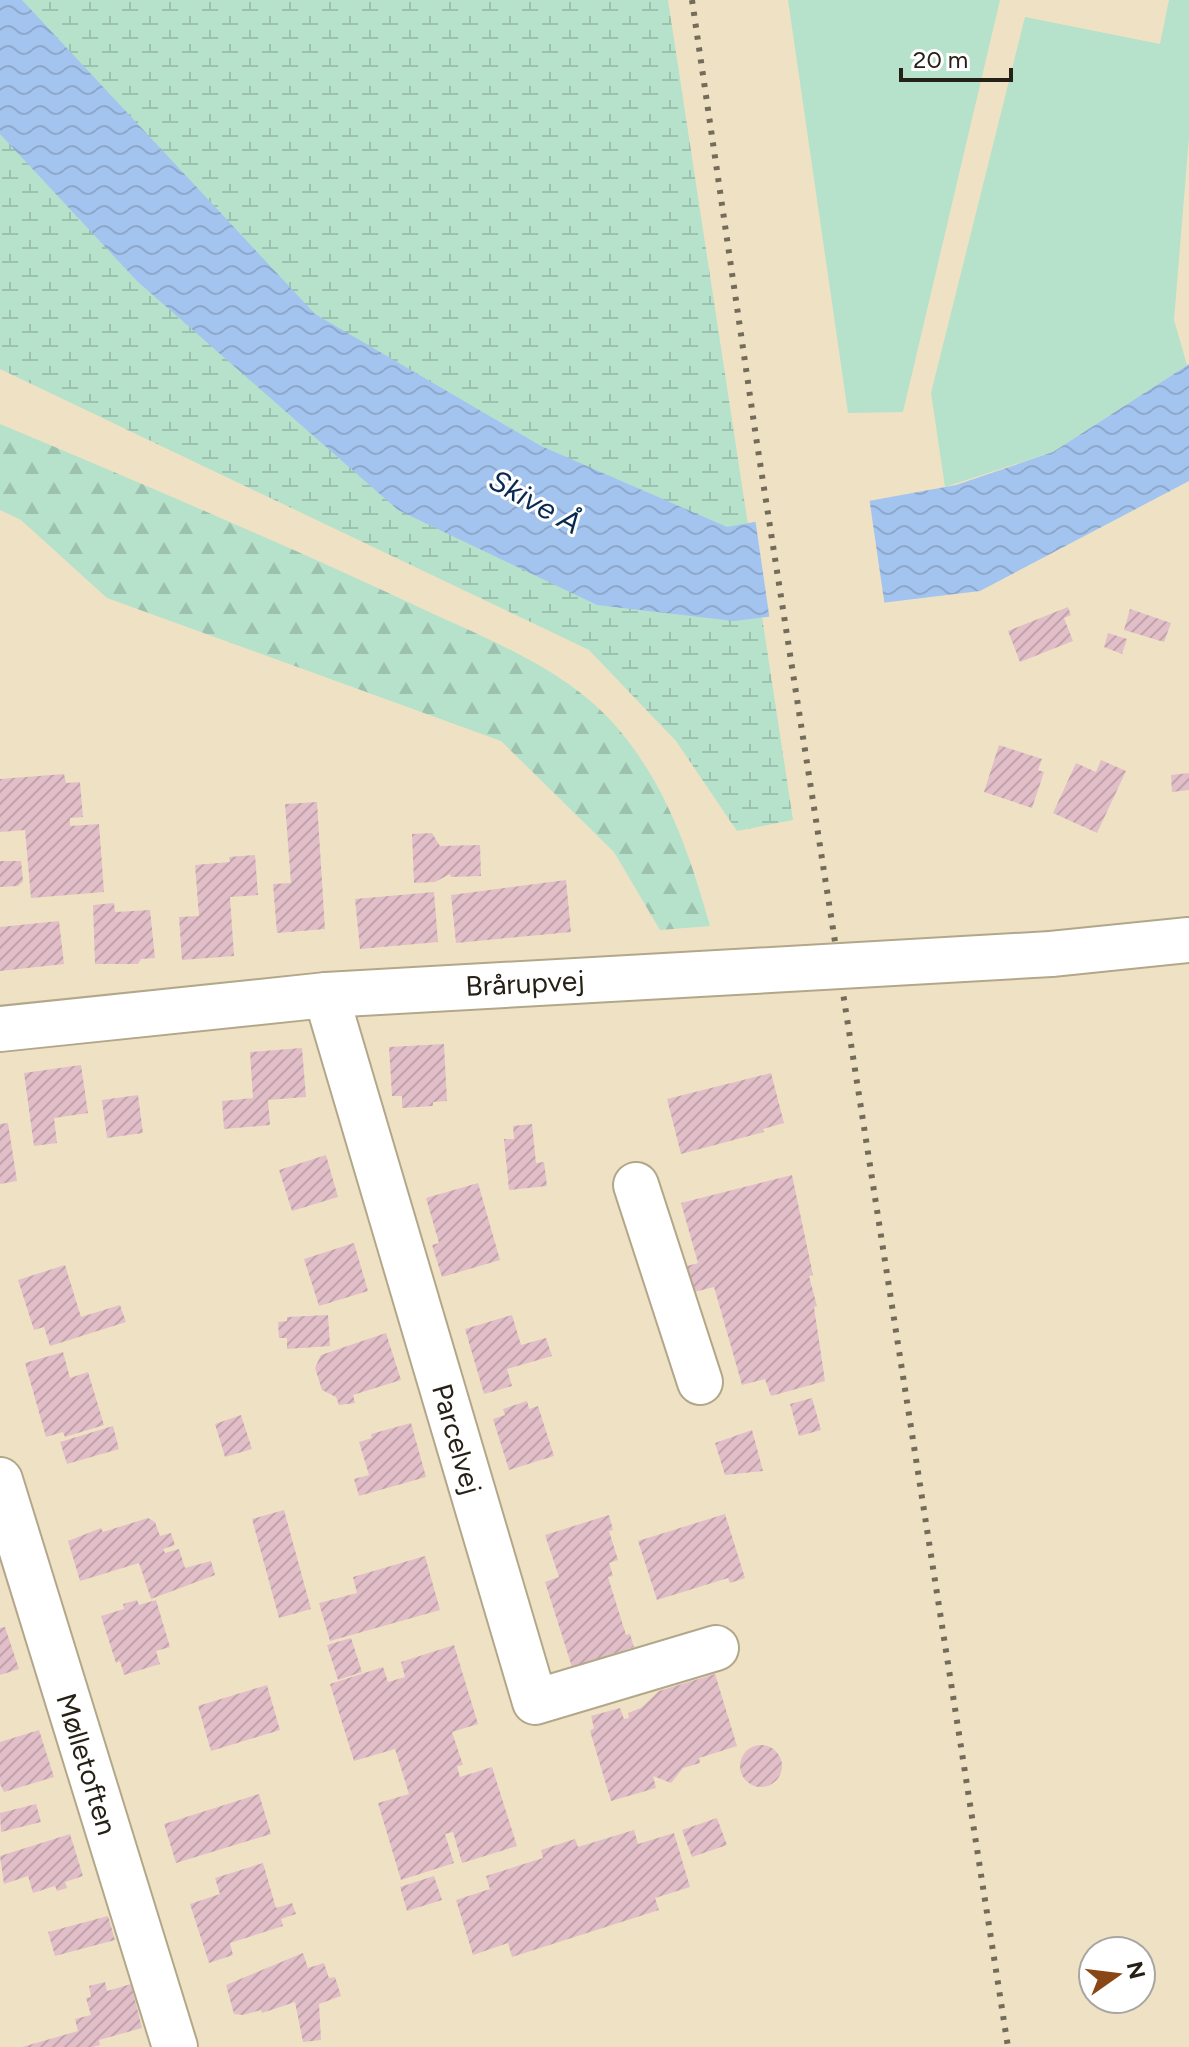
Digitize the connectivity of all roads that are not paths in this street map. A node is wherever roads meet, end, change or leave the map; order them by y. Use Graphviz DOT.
graph roads {
  1 [pos="1189,940"];
  2 [pos="326,995"];
  3 [pos="0,1029"];
  4 [pos="636,1185"];
  5 [pos="700,1382"];
  6 [pos="0,1480"];
  7 [pos="16,1590"];
  8 [pos="716,1648"];
  9 [pos="175,2047"];
  1 -- 2 [label="street, Brårupvej, bridge"];
  2 -- 3 [label="street, Brårupvej"];
  2 -- 8 [label="street, Parcelvej"];
  4 -- 5 [label="street"];
  6 -- 7 [label="street, Mølletoften"];
  7 -- 9 [label="street, Mølletoften"];
}
